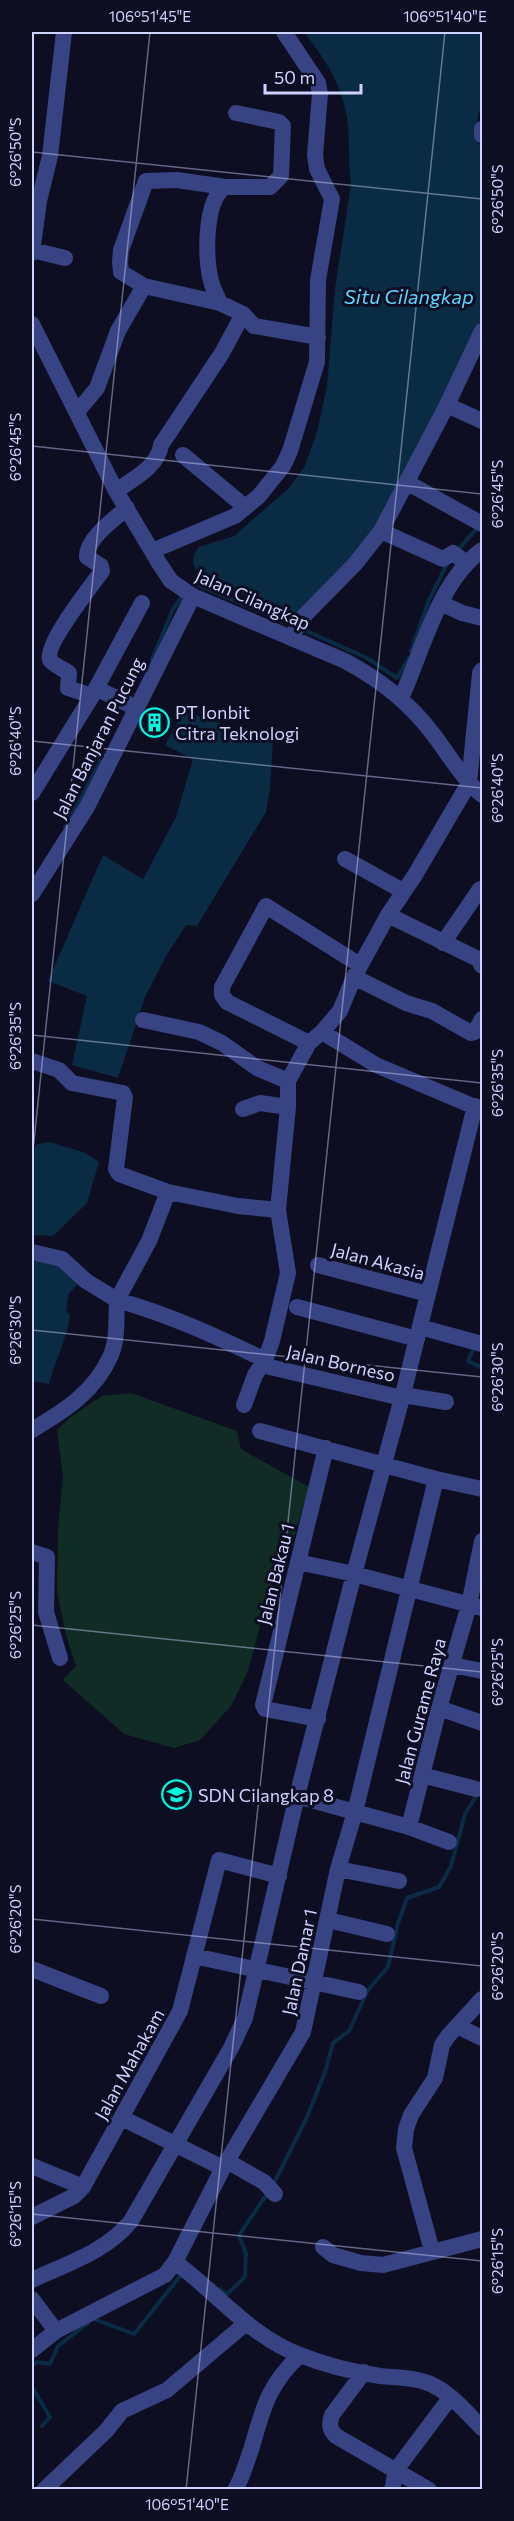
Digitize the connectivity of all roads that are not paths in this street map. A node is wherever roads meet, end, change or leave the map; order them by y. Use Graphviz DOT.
graph roads {
  1 [pos="64,32"];
  2 [pos="284,32"];
  3 [pos="236,114"];
  4 [pos="483,129"];
  5 [pos="483,135"];
  6 [pos="225,187"];
  7 [pos="32,252"];
  8 [pos="65,258"];
  9 [pos="144,286"];
  10 [pos="220,303"];
  11 [pos="243,314"];
  12 [pos="32,324"];
  13 [pos="483,331"];
  14 [pos="318,337"];
  15 [pos="447,405"];
  16 [pos="77,412"];
  17 [pos="483,421"];
  18 [pos="183,455"];
  19 [pos="408,483"];
  20 [pos="116,491"];
  21 [pos="245,507"];
  22 [pos="127,508"];
  23 [pos="481,523"];
  24 [pos="381,531"];
  25 [pos="483,550"];
  26 [pos="152,551"];
  27 [pos="460,557"];
  28 [pos="192,596"];
  29 [pos="142,603"];
  30 [pos="441,603"];
  31 [pos="483,618"];
  32 [pos="291,638"];
  33 [pos="483,670"];
  34 [pos="94,692"];
  35 [pos="401,698"];
  36 [pos="132,706"];
  37 [pos="478,786"];
  38 [pos="32,792"];
  39 [pos="345,859"];
  40 [pos="480,889"];
  41 [pos="403,891"];
  42 [pos="32,894"];
  43 [pos="388,915"];
  44 [pos="443,943"];
  45 [pos="483,966"];
  46 [pos="357,971"];
  47 [pos="483,1019"];
  48 [pos="143,1020"];
  49 [pos="322,1032"];
  50 [pos="309,1043"];
  51 [pos="32,1061"];
  52 [pos="288,1081"];
  53 [pos="288,1107"];
  54 [pos="479,1108"];
  55 [pos="243,1109"];
  56 [pos="168,1192"];
  57 [pos="278,1210"];
  58 [pos="32,1252"];
  59 [pos="318,1265"];
  60 [pos="428,1294"];
  61 [pos="117,1300"];
  62 [pos="297,1307"];
  63 [pos="418,1333"];
  64 [pos="479,1342"];
  65 [pos="268,1363"];
  66 [pos="402,1396"];
  67 [pos="446,1402"];
  68 [pos="244,1405"];
  69 [pos="32,1430"];
  70 [pos="260,1431"];
  71 [pos="326,1448"];
  72 [pos="384,1463"];
  73 [pos="436,1479"];
  74 [pos="483,1489"];
  75 [pos="482,1549"];
  76 [pos="32,1552"];
  77 [pos="298,1562"];
  78 [pos="354,1574"];
  79 [pos="409,1590"];
  80 [pos="476,1607"];
  81 [pos="39,1612"];
  82 [pos="60,1658"];
  83 [pos="452,1665"];
  84 [pos="483,1671"];
  85 [pos="439,1708"];
  86 [pos="318,1719"];
  87 [pos="483,1723"];
  88 [pos="422,1775"];
  89 [pos="476,1789"];
  90 [pos="297,1796"];
  91 [pos="355,1812"];
  92 [pos="409,1827"];
  93 [pos="449,1842"];
  94 [pos="338,1869"];
  95 [pos="279,1876"];
  96 [pos="399,1881"];
  97 [pos="328,1920"];
  98 [pos="387,1934"];
  99 [pos="194,1956"];
  100 [pos="255,1969"];
  101 [pos="32,1970"];
  102 [pos="316,1982"];
  103 [pos="359,1992"];
  104 [pos="101,1996"];
  105 [pos="483,1999"];
  106 [pos="457,2026"];
  107 [pos="483,2038"];
  108 [pos="122,2118"];
  109 [pos="175,2144"];
  110 [pos="225,2165"];
  111 [pos="32,2166"];
  112 [pos="83,2187"];
  113 [pos="270,2188"];
  114 [pos="32,2217"];
  115 [pos="483,2239"];
  116 [pos="323,2247"];
  117 [pos="432,2251"];
  118 [pos="184,2269"];
  119 [pos="32,2280"];
  120 [pos="32,2299"];
  121 [pos="245,2324"];
  122 [pos="57,2331"];
  123 [pos="32,2350"];
  124 [pos="300,2355"];
  125 [pos="364,2372"];
  126 [pos="450,2398"];
  127 [pos="483,2428"];
  128 [pos="396,2470"];
  129 [pos="44,2490"];
  130 [pos="235,2490"];
  131 [pos="392,2490"];
  132 [pos="429,2490"];
  1 -- 7 [label="street"];
  2 -- 14 [label="street"];
  3 -- 6 [label="street"];
  4 -- 5 [label="street"];
  6 -- 9 [label="street"];
  6 -- 10 [label="street"];
  7 -- 8 [label="street"];
  9 -- 10 [label="street"];
  9 -- 16 [label="street"];
  10 -- 11 [label="street"];
  11 -- 14 [label="street"];
  11 -- 20 [label="street"];
  12 -- 16 [label="street, Jalan Cilangkap"];
  13 -- 15 [label="street"];
  14 -- 21 [label="street"];
  15 -- 17 [label="street"];
  15 -- 19 [label="street"];
  16 -- 20 [label="street, Jalan Cilangkap"];
  18 -- 21 [label="street"];
  19 -- 23 [label="street"];
  19 -- 24 [label="street"];
  20 -- 22 [label="street, Jalan Cilangkap"];
  21 -- 26 [label="street"];
  22 -- 26 [label="street, Jalan Cilangkap"];
  22 -- 34 [label="street"];
  24 -- 27 [label="street"];
  24 -- 32 [label="street"];
  25 -- 27 [label="street"];
  26 -- 28 [label="street, Jalan Cilangkap"];
  27 -- 30 [label="street"];
  28 -- 32 [label="street, Jalan Cilangkap"];
  28 -- 36 [label="street, Jalan Banjaran Pucung"];
  29 -- 34 [label="street"];
  30 -- 31 [label="street"];
  30 -- 35 [label="street"];
  32 -- 35 [label="street, Jalan Cilangkap"];
  33 -- 37 [label="street"];
  34 -- 36 [label="street"];
  34 -- 38 [label="street"];
  35 -- 37 [label="street, Jalan Cilangkap"];
  36 -- 42 [label="street, Jalan Banjaran Pucung"];
  37 -- 41 [label="street"];
  39 -- 41 [label="street"];
  40 -- 44 [label="street"];
  41 -- 43 [label="street"];
  43 -- 44 [label="street"];
  43 -- 46 [label="street"];
  44 -- 45 [label="street"];
  46 -- 47 [label="street"];
  46 -- 49 [label="street"];
  46 -- 50 [label="street"];
  48 -- 52 [label="street"];
  49 -- 50 [label="street"];
  49 -- 54 [label="street"];
  50 -- 52 [label="street"];
  51 -- 56 [label="street"];
  52 -- 53 [label="street"];
  53 -- 55 [label="street"];
  53 -- 57 [label="street"];
  54 -- 60 [label="street"];
  56 -- 57 [label="street"];
  56 -- 61 [label="street"];
  57 -- 65 [label="street"];
  58 -- 61 [label="street, Jalan Borneso"];
  59 -- 60 [label="street, Jalan Akasia"];
  60 -- 63 [label="street"];
  61 -- 65 [label="street, Jalan Borneso"];
  61 -- 69 [label="street"];
  62 -- 63 [label="street"];
  63 -- 64 [label="street"];
  63 -- 66 [label="street"];
  65 -- 66 [label="street, Jalan Borneso"];
  65 -- 68 [label="street"];
  66 -- 67 [label="street, Jalan Borneso"];
  66 -- 72 [label="street"];
  70 -- 71 [label="street"];
  71 -- 72 [label="street"];
  71 -- 77 [label="street, Jalan Bakau 1"];
  72 -- 73 [label="street"];
  72 -- 78 [label="street"];
  73 -- 74 [label="street"];
  73 -- 79 [label="street, Jalan Damar 1"];
  75 -- 80 [label="street, Jalan Gurame Raya"];
  76 -- 81 [label="street"];
  77 -- 78 [label="street"];
  77 -- 86 [label="street, Jalan Bakau 1"];
  78 -- 79 [label="street"];
  78 -- 86 [label="street"];
  79 -- 80 [label="street"];
  79 -- 91 [label="street, Jalan Damar 1"];
  80 -- 83 [label="street, Jalan Gurame Raya"];
  81 -- 82 [label="street"];
  83 -- 84 [label="street"];
  83 -- 85 [label="street, Jalan Gurame Raya"];
  85 -- 87 [label="street"];
  85 -- 88 [label="street, Jalan Gurame Raya"];
  86 -- 90 [label="street"];
  88 -- 89 [label="street"];
  88 -- 92 [label="street, Jalan Gurame Raya"];
  90 -- 91 [label="street"];
  90 -- 95 [label="street"];
  91 -- 92 [label="street"];
  91 -- 94 [label="street, Jalan Damar 1"];
  92 -- 93 [label="street"];
  94 -- 96 [label="street"];
  94 -- 97 [label="street, Jalan Damar 1"];
  95 -- 99 [label="street, Jalan Mahakam"];
  95 -- 100 [label="street"];
  97 -- 98 [label="street"];
  97 -- 102 [label="street, Jalan Damar 1"];
  99 -- 100 [label="street"];
  99 -- 108 [label="street, Jalan Mahakam"];
  100 -- 102 [label="street"];
  100 -- 109 [label="street"];
  101 -- 104 [label="street"];
  102 -- 103 [label="street"];
  102 -- 110 [label="street, Jalan Damar 1"];
  105 -- 106 [label="street"];
  106 -- 107 [label="street"];
  106 -- 117 [label="street"];
  108 -- 109 [label="street"];
  108 -- 112 [label="street, Jalan Mahakam"];
  109 -- 110 [label="street"];
  109 -- 119 [label="street"];
  110 -- 113 [label="street"];
  110 -- 118 [label="street, Jalan Damar 1"];
  111 -- 112 [label="street"];
  112 -- 114 [label="street, Jalan Mahakam"];
  115 -- 117 [label="street"];
  116 -- 117 [label="street"];
  118 -- 121 [label="street"];
  118 -- 122 [label="street, Jalan Damar 1"];
  120 -- 122 [label="street"];
  121 -- 124 [label="street"];
  121 -- 129 [label="street"];
  122 -- 123 [label="street, Jalan Damar 1"];
  124 -- 125 [label="street"];
  124 -- 130 [label="street"];
  125 -- 126 [label="street"];
  125 -- 128 [label="street"];
  126 -- 127 [label="street"];
  126 -- 128 [label="street"];
  128 -- 131 [label="street"];
  128 -- 132 [label="street"];
}
